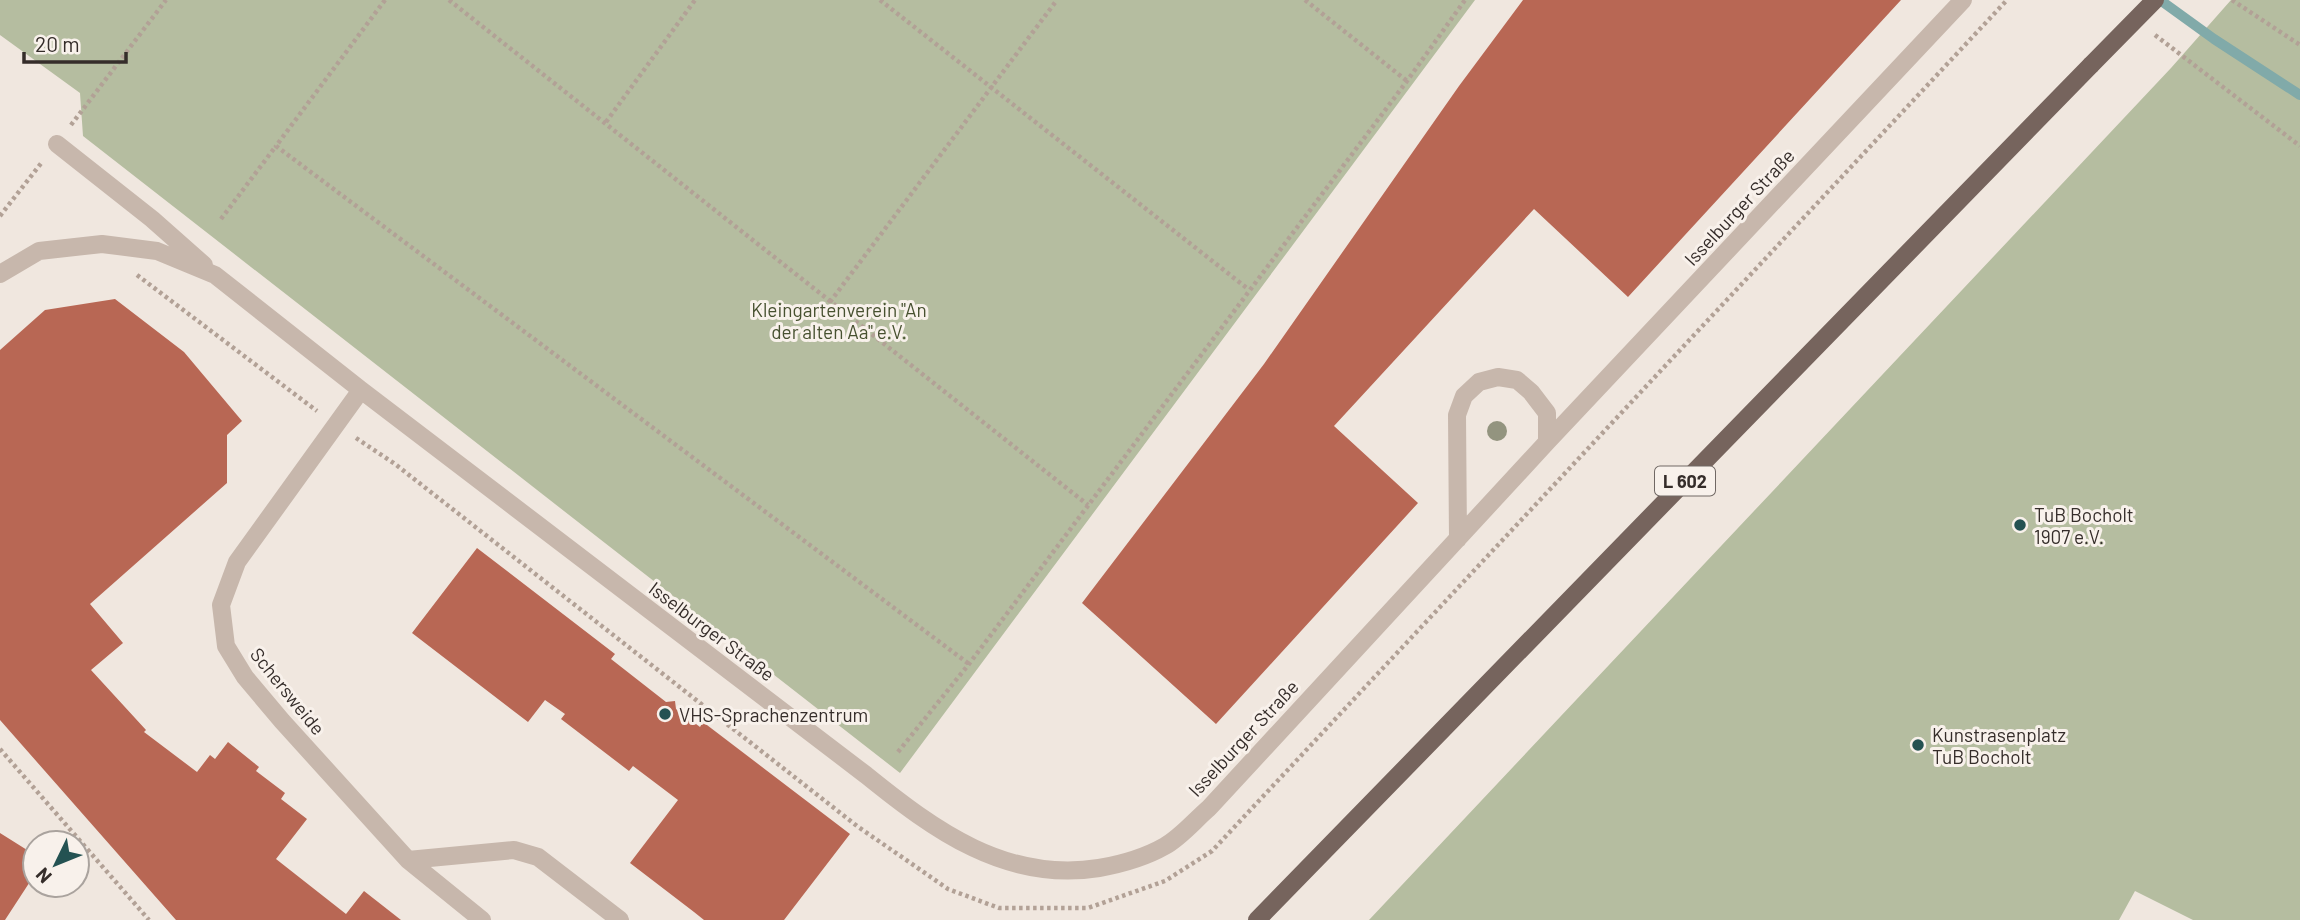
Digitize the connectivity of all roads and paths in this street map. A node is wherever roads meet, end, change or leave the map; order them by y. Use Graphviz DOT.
graph roads {
  1 [pos="166,0"];
  2 [pos="385,0"];
  3 [pos="449,0"];
  4 [pos="695,0"];
  5 [pos="880,0"];
  6 [pos="1057,0"];
  7 [pos="1305,0"];
  8 [pos="1465,0"];
  9 [pos="1963,0"];
  10 [pos="2007,0"];
  11 [pos="2155,0"];
  12 [pos="2232,0"];
  13 [pos="2149,30"];
  14 [pos="2300,45"];
  15 [pos="1407,81"];
  16 [pos="990,87"];
  17 [pos="606,122"];
  18 [pos="57,144"];
  19 [pos="276,146"];
  20 [pos="2300,146"];
  21 [pos="0,216"];
  22 [pos="221,219"];
  23 [pos="102,244"];
  24 [pos="0,274"];
  25 [pos="215,275"];
  26 [pos="1248,289"];
  27 [pos="830,302"];
  28 [pos="361,390"];
  29 [pos="336,425"];
  30 [pos="1547,442"];
  31 [pos="1088,505"];
  32 [pos="1458,538"];
  33 [pos="969,664"];
  34 [pos="0,749"];
  35 [pos="898,752"];
  36 [pos="408,860"];
  37 [pos="149,920"];
  38 [pos="482,920"];
  39 [pos="620,920"];
  40 [pos="1257,920"];
  1 -- 18 [label="path"];
  2 -- 19 [label="path"];
  3 -- 17 [label="path"];
  4 -- 17 [label="path"];
  5 -- 16 [label="path"];
  6 -- 16 [label="path"];
  7 -- 15 [label="path"];
  8 -- 15 [label="path"];
  9 -- 30 [label="street, Isselburger Straße"];
  10 -- 29 [label="path"];
  11 -- 40 [label="main road, L 602, bridge"];
  12 -- 14 [label="path"];
  13 -- 20 [label="path"];
  15 -- 26 [label="path"];
  16 -- 26 [label="path"];
  16 -- 27 [label="path"];
  17 -- 27 [label="path"];
  18 -- 21 [label="path"];
  18 -- 25 [label="street"];
  19 -- 22 [label="path"];
  19 -- 33 [label="path"];
  23 -- 24 [label="street, Isselburger Straße"];
  23 -- 25 [label="street, Isselburger Straße"];
  23 -- 29 [label="path"];
  25 -- 28 [label="street, Isselburger Straße"];
  26 -- 31 [label="path"];
  27 -- 31 [label="path"];
  28 -- 29 [label="street, Schersweide"];
  28 -- 32 [label="street, Isselburger Straße"];
  29 -- 36 [label="street, Schersweide"];
  30 -- 32 [label="street, Isselburger Straße"];
  30 -- 32 [label="street"];
  31 -- 33 [label="path"];
  33 -- 35 [label="path"];
  34 -- 37 [label="path"];
  36 -- 38 [label="street, Schersweide"];
  36 -- 39 [label="street"];
}
